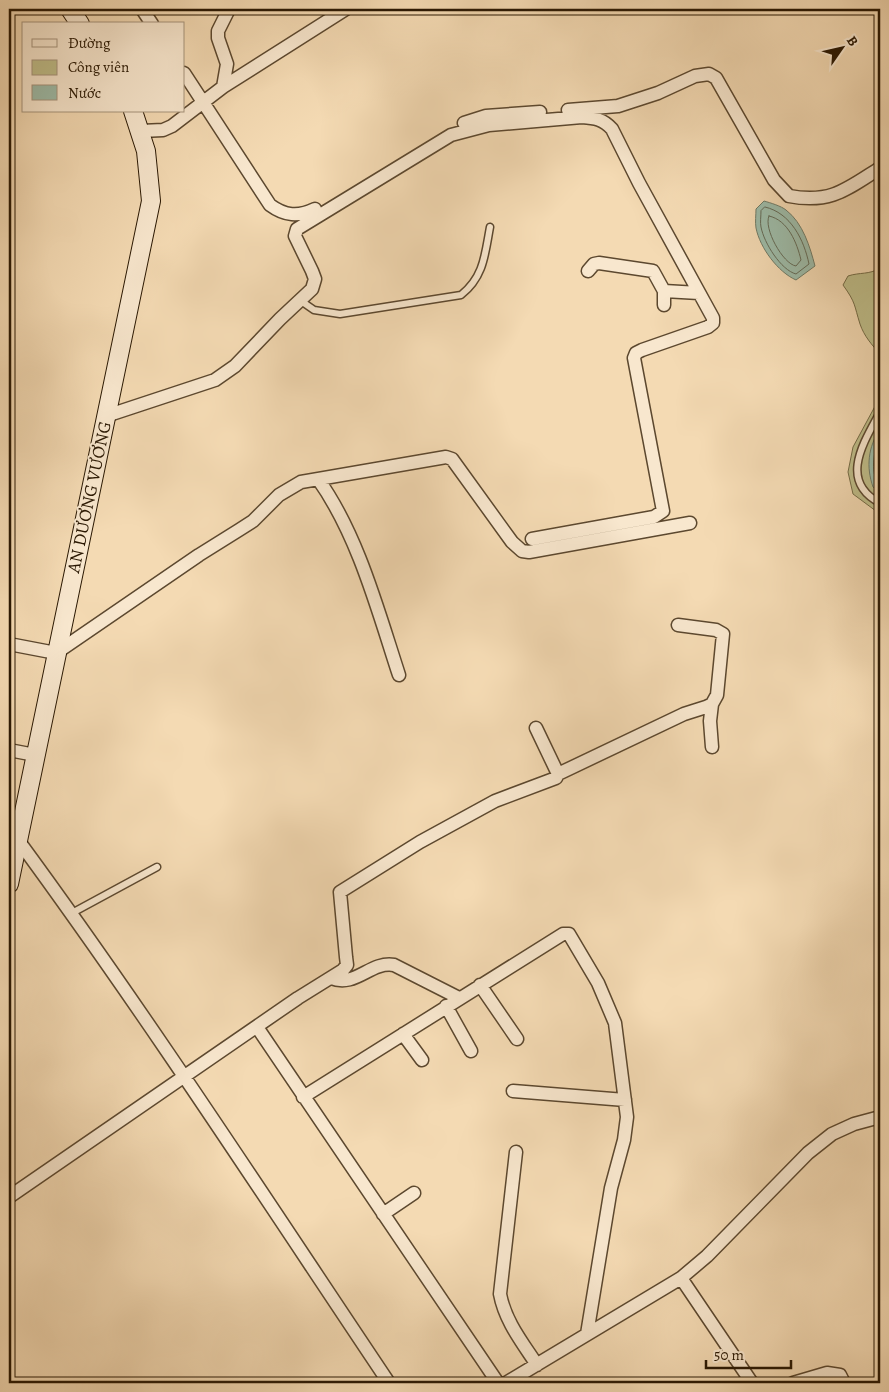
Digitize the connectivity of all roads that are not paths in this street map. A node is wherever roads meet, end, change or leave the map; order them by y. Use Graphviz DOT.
graph roads {
  1 [pos="70,9"];
  2 [pos="142,9"];
  3 [pos="229,9"];
  4 [pos="346,9"];
  5 [pos="79,22"];
  6 [pos="151,22"];
  7 [pos="185,75"];
  8 [pos="223,87"];
  9 [pos="202,102"];
  10 [pos="133,112"];
  11 [pos="141,131"];
  12 [pos="880,168"];
  13 [pos="490,227"];
  14 [pos="588,271"];
  15 [pos="664,291"];
  16 [pos="699,293"];
  17 [pos="301,301"];
  18 [pos="664,305"];
  19 [pos="880,412"];
  20 [pos="106,416"];
  21 [pos="318,479"];
  22 [pos="880,503"];
  23 [pos="690,523"];
  24 [pos="532,539"];
  25 [pos="678,625"];
  26 [pos="9,644"];
  27 [pos="56,653"];
  28 [pos="399,675"];
  29 [pos="712,704"];
  30 [pos="536,728"];
  31 [pos="712,747"];
  32 [pos="9,750"];
  33 [pos="35,755"];
  34 [pos="558,774"];
  35 [pos="14,850"];
  36 [pos="157,867"];
  37 [pos="9,884"];
  38 [pos="72,913"];
  39 [pos="331,978"];
  40 [pos="480,985"];
  41 [pos="459,998"];
  42 [pos="446,1006"];
  43 [pos="256,1027"];
  44 [pos="403,1034"];
  45 [pos="517,1039"];
  46 [pos="471,1051"];
  47 [pos="422,1060"];
  48 [pos="184,1076"];
  49 [pos="513,1091"];
  50 [pos="303,1097"];
  51 [pos="625,1100"];
  52 [pos="879,1121"];
  53 [pos="516,1152"];
  54 [pos="414,1193"];
  55 [pos="9,1197"];
  56 [pos="383,1214"];
  57 [pos="681,1278"];
  58 [pos="587,1334"];
  59 [pos="537,1365"];
  60 [pos="389,1383"];
  61 [pos="498,1383"];
  62 [pos="506,1383"];
  63 [pos="752,1383"];
  64 [pos="793,1383"];
  65 [pos="844,1383"];
  1 -- 5 [label="street"];
  2 -- 6 [label="street"];
  3 -- 8 [label="street"];
  4 -- 8 [label="street"];
  7 -- 9 [label="street"];
  8 -- 9 [label="street"];
  9 -- 11 [label="street"];
  9 -- 12 [label="street"];
  10 -- 11 [label="street, AN DƯƠNG VƯƠNG"];
  11 -- 20 [label="street, AN DƯƠNG VƯƠNG"];
  13 -- 17 [label="lane"];
  14 -- 15 [label="street"];
  15 -- 16 [label="street"];
  15 -- 18 [label="street"];
  16 -- 17 [label="street"];
  16 -- 24 [label="street"];
  17 -- 20 [label="street"];
  19 -- 22 [label="lane"];
  20 -- 27 [label="street, AN DƯƠNG VƯƠNG"];
  21 -- 23 [label="street"];
  21 -- 27 [label="street"];
  21 -- 28 [label="street"];
  25 -- 29 [label="street"];
  26 -- 27 [label="street"];
  27 -- 33 [label="street, AN DƯƠNG VƯƠNG"];
  29 -- 31 [label="street"];
  29 -- 34 [label="street"];
  30 -- 34 [label="street"];
  32 -- 33 [label="street"];
  33 -- 35 [label="street, AN DƯƠNG VƯƠNG"];
  34 -- 39 [label="street"];
  35 -- 37 [label="street, AN DƯƠNG VƯƠNG"];
  35 -- 38 [label="street"];
  36 -- 38 [label="lane"];
  38 -- 48 [label="street"];
  39 -- 41 [label="street"];
  39 -- 43 [label="street"];
  40 -- 41 [label="street"];
  40 -- 45 [label="street"];
  40 -- 51 [label="street"];
  41 -- 42 [label="street"];
  42 -- 44 [label="street"];
  42 -- 46 [label="street"];
  43 -- 48 [label="street"];
  43 -- 50 [label="street"];
  44 -- 47 [label="street"];
  44 -- 50 [label="street"];
  48 -- 55 [label="street"];
  48 -- 60 [label="street"];
  49 -- 51 [label="street"];
  50 -- 56 [label="street"];
  51 -- 58 [label="street"];
  52 -- 57 [label="street"];
  53 -- 59 [label="street"];
  54 -- 56 [label="street"];
  56 -- 61 [label="street"];
  57 -- 58 [label="street"];
  57 -- 63 [label="street"];
  58 -- 59 [label="street"];
  59 -- 62 [label="street"];
  64 -- 65 [label="street"];
}
